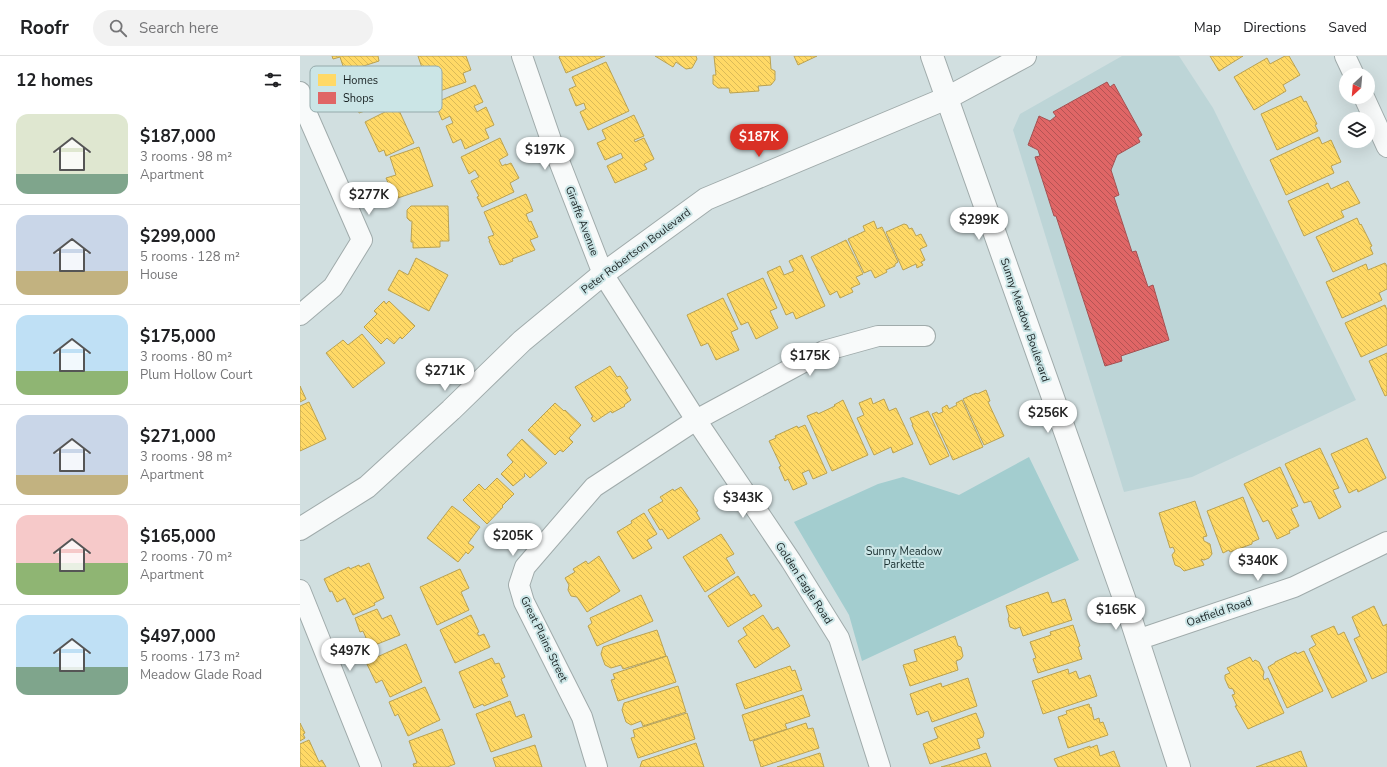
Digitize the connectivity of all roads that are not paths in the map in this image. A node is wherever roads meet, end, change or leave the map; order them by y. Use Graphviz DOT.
graph roads {
  1 [pos="522,56"];
  2 [pos="932,56"];
  3 [pos="1025,56"];
  4 [pos="1345,56"];
  5 [pos="1351,68"];
  6 [pos="300,92"];
  7 [pos="947,98"];
  8 [pos="1367,104"];
  9 [pos="1387,147"];
  10 [pos="602,274"];
  11 [pos="300,315"];
  12 [pos="925,336"];
  13 [pos="696,420"];
  14 [pos="300,529"];
  15 [pos="1387,542"];
  16 [pos="300,590"];
  17 [pos="1137,640"];
  18 [pos="370,767"];
  19 [pos="596,767"];
  20 [pos="880,767"];
  21 [pos="1179,767"];
  1 -- 10 [label="street, Giraffe Avenue"];
  2 -- 7 [label="street, Sunny Meadow Boulevard"];
  3 -- 7 [label="street, Peter Robertson Boulevard"];
  4 -- 5 [label="street"];
  6 -- 11 [label="street"];
  7 -- 10 [label="street, Peter Robertson Boulevard"];
  7 -- 17 [label="street, Sunny Meadow Boulevard"];
  8 -- 9 [label="street"];
  10 -- 13 [label="street, Golden Eagle Road"];
  10 -- 14 [label="street, Peter Robertson Boulevard"];
  12 -- 13 [label="street, Great Plains Street"];
  13 -- 19 [label="street, Great Plains Street"];
  13 -- 20 [label="street, Golden Eagle Road"];
  15 -- 17 [label="street, Oatfield Road"];
  16 -- 18 [label="street"];
  17 -- 21 [label="street, Sunny Meadow Boulevard"];
}
